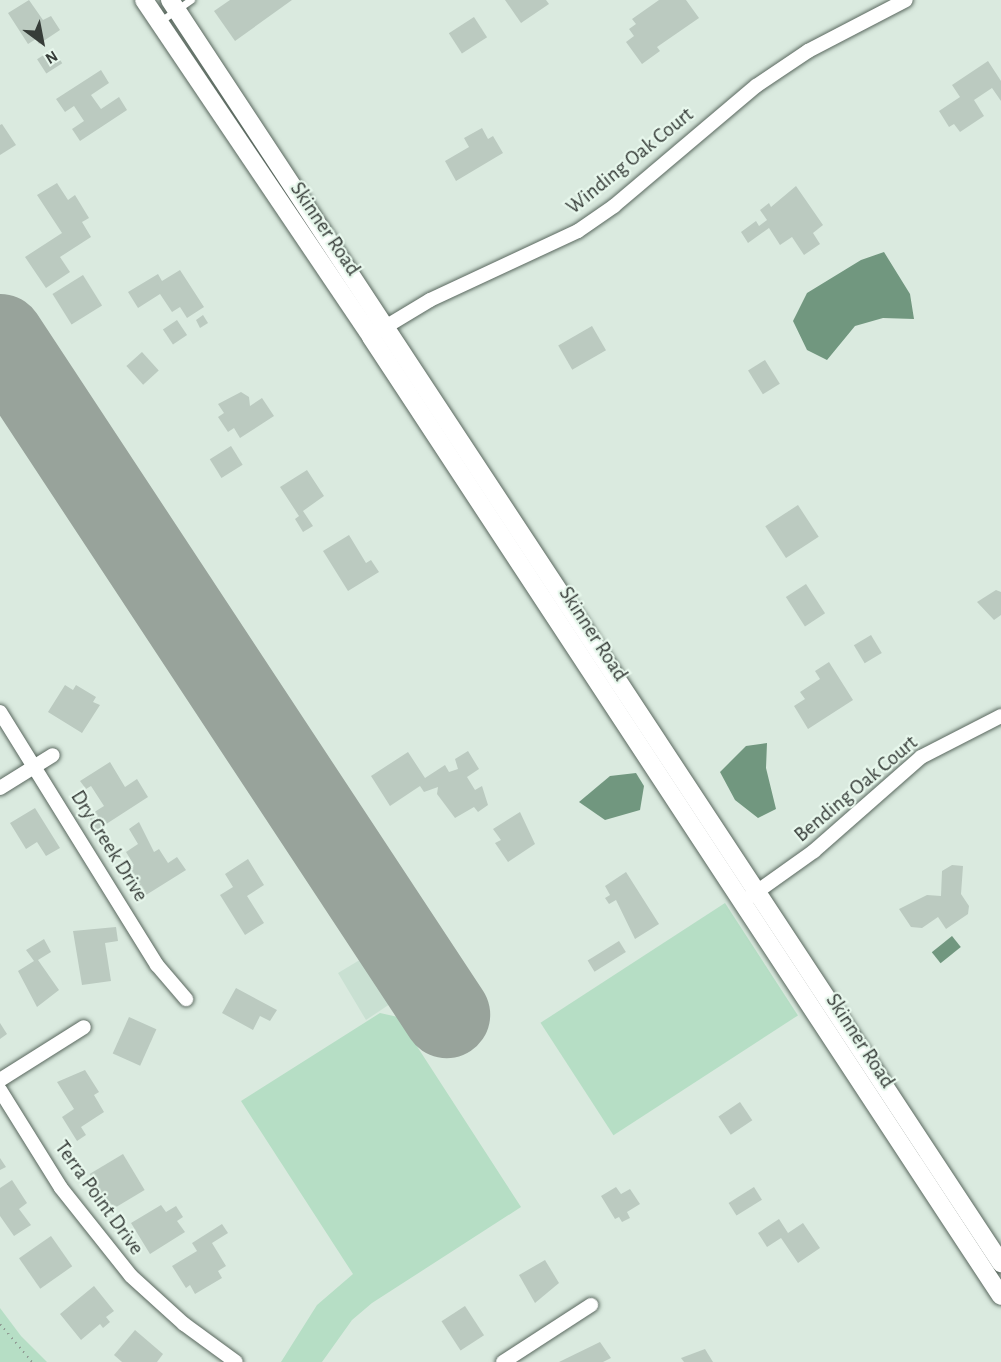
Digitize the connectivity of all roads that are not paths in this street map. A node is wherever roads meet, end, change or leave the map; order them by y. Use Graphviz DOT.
graph roads {
  1 [pos="144,0"];
  2 [pos="906,0"];
  3 [pos="179,3"];
  4 [pos="159,22"];
  5 [pos="387,326"];
  6 [pos="371,337"];
  7 [pos="0,712"];
  8 [pos="1001,716"];
  9 [pos="53,755"];
  10 [pos="35,766"];
  11 [pos="0,788"];
  12 [pos="758,892"];
  13 [pos="742,902"];
  14 [pos="186,999"];
  15 [pos="84,1027"];
  16 [pos="0,1080"];
  17 [pos="0,1090"];
  18 [pos="969,1231"];
  19 [pos="1001,1263"];
  20 [pos="1001,1296"];
  21 [pos="591,1305"];
  22 [pos="236,1362"];
  23 [pos="503,1362"];
  1 -- 4 [label="street, Skinner Road"];
  2 -- 5 [label="street, Winding Oak Court"];
  3 -- 4 [label="lane"];
  3 -- 5 [label="street, Skinner Road"];
  4 -- 6 [label="street, Skinner Road"];
  5 -- 6 [label="street, Winding Oak Court"];
  5 -- 12 [label="street, Skinner Road"];
  6 -- 13 [label="street, Skinner Road"];
  7 -- 10 [label="street, Dry Creek Drive"];
  8 -- 12 [label="street, Bending Oak Court"];
  9 -- 10 [label="street"];
  10 -- 11 [label="street"];
  10 -- 14 [label="street, Dry Creek Drive"];
  12 -- 13 [label="street, Bending Oak Court"];
  12 -- 18 [label="street, Skinner Road"];
  13 -- 18 [label="street, Skinner Road"];
  15 -- 16 [label="street"];
  17 -- 22 [label="street, Terra Point Drive"];
  18 -- 19 [label="street, Skinner Road"];
  18 -- 20 [label="street, Skinner Road"];
  21 -- 23 [label="street"];
}
